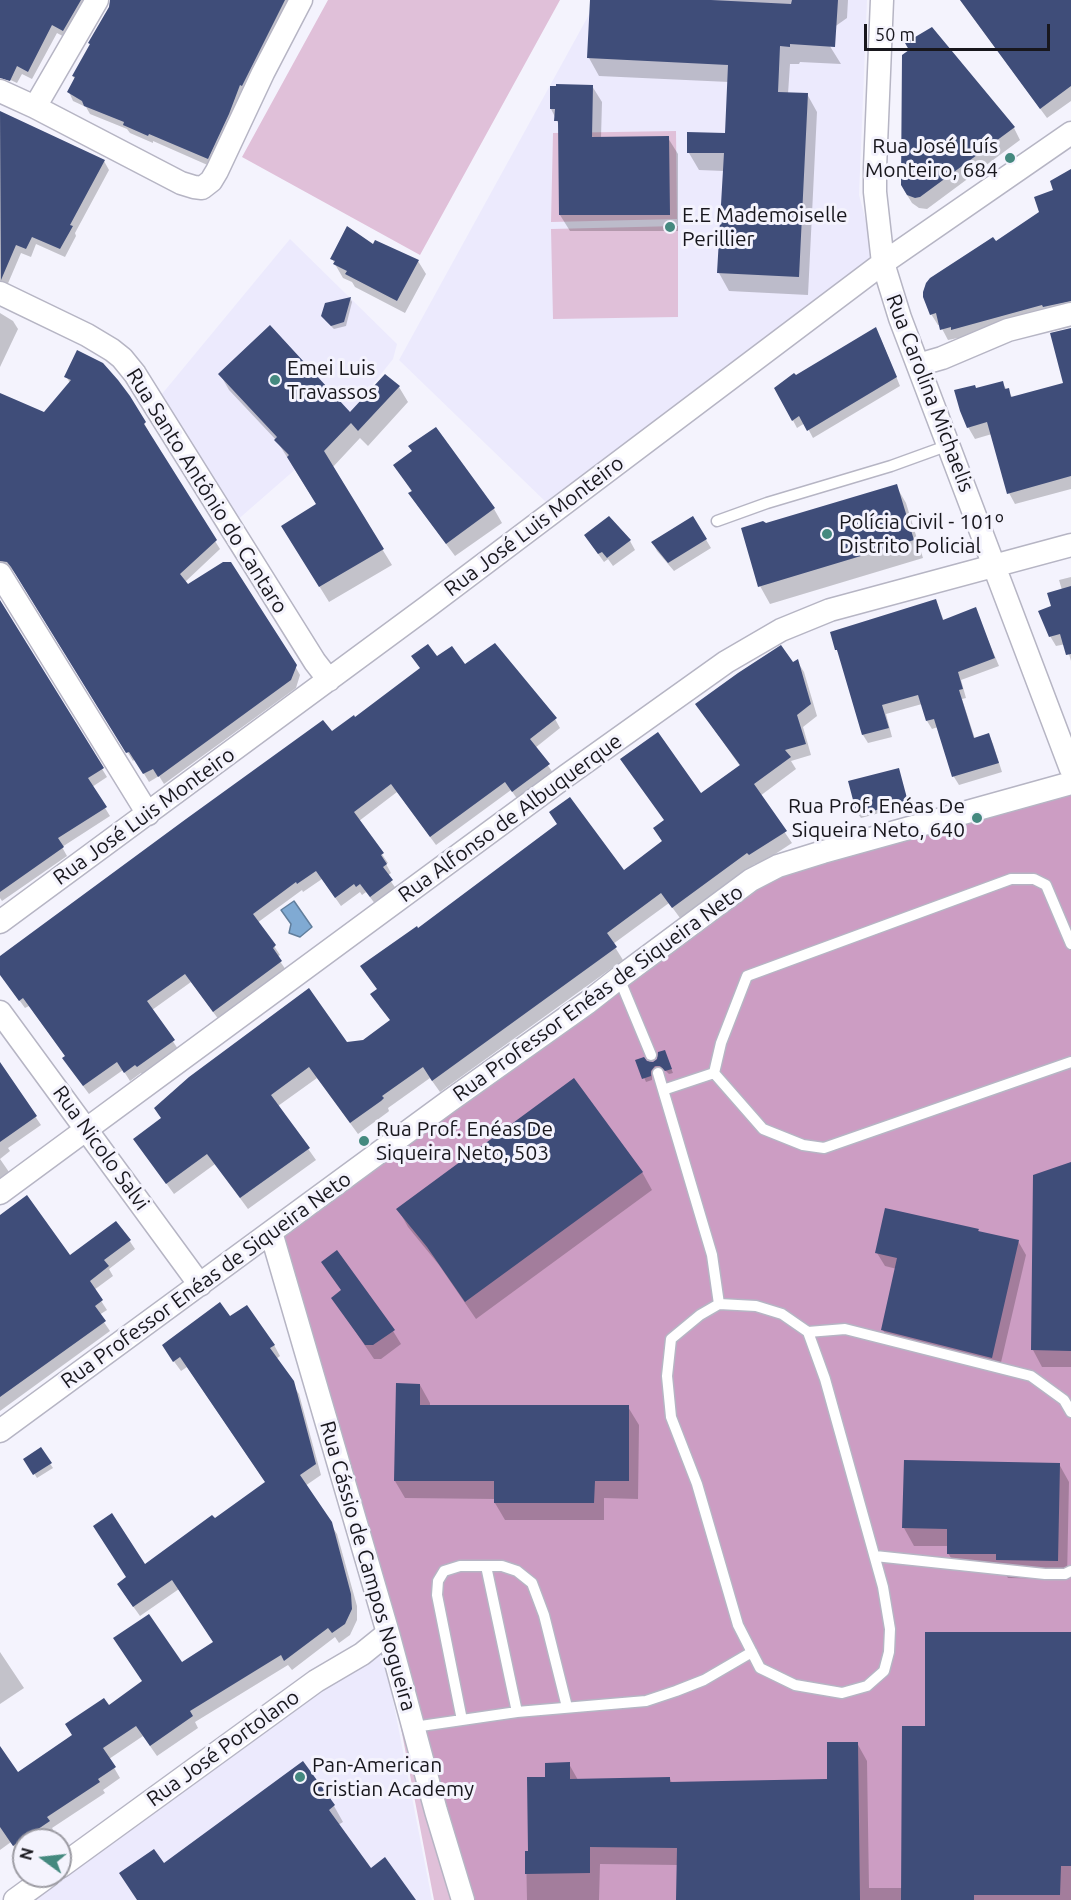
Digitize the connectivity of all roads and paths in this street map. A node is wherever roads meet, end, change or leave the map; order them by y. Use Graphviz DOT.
graph roads {
  1 [pos="97,0"];
  2 [pos="301,0"];
  3 [pos="882,0"];
  4 [pos="0,91"];
  5 [pos="35,107"];
  6 [pos="1071,133"];
  7 [pos="883,263"];
  8 [pos="0,293"];
  9 [pos="1071,314"];
  10 [pos="918,365"];
  11 [pos="949,445"];
  12 [pos="717,521"];
  13 [pos="1071,545"];
  14 [pos="995,566"];
  15 [pos="0,574"];
  16 [pos="328,680"];
  17 [pos="1071,769"];
  18 [pos="1071,783"];
  19 [pos="148,814"];
  20 [pos="0,922"];
  21 [pos="1071,944"];
  22 [pos="619,978"];
  23 [pos="0,1012"];
  24 [pos="651,1055"];
  25 [pos="1071,1062"];
  26 [pos="658,1073"];
  27 [pos="714,1073"];
  28 [pos="663,1089"];
  29 [pos="88,1130"];
  30 [pos="0,1193"];
  31 [pos="271,1232"];
  32 [pos="200,1285"];
  33 [pos="719,1304"];
  34 [pos="808,1332"];
  35 [pos="1071,1412"];
  36 [pos="0,1431"];
  37 [pos="874,1556"];
  38 [pos="486,1566"];
  39 [pos="1071,1571"];
  40 [pos="388,1633"];
  41 [pos="752,1653"];
  42 [pos="567,1707"];
  43 [pos="517,1712"];
  44 [pos="462,1720"];
  45 [pos="414,1727"];
  46 [pos="72,1858"];
  47 [pos="32,1888"];
  48 [pos="15,1900"];
  49 [pos="463,1900"];
  1 -- 5 [label="street"];
  2 -- 5 [label="street"];
  3 -- 7 [label="street, Rua Carolina Michaelis"];
  4 -- 5 [label="street"];
  6 -- 7 [label="street, Rua José Luis Monteiro"];
  7 -- 10 [label="street, Rua Carolina Michaelis"];
  7 -- 16 [label="street, Rua José Luis Monteiro"];
  8 -- 16 [label="street, Rua Santo Antônio do Cantaro"];
  9 -- 10 [label="street"];
  10 -- 11 [label="street, Rua Carolina Michaelis"];
  11 -- 12 [label="lane"];
  11 -- 14 [label="street, Rua Carolina Michaelis"];
  13 -- 14 [label="street, Rua Alfonso de Albuquerque"];
  14 -- 17 [label="street, Rua Carolina Michaelis"];
  14 -- 29 [label="street, Rua Alfonso de Albuquerque"];
  15 -- 19 [label="street"];
  16 -- 19 [label="street, Rua José Luis Monteiro"];
  18 -- 22 [label="street, Rua Professor Enéas de Siqueira Neto"];
  19 -- 20 [label="street, Rua José Luis Monteiro"];
  21 -- 27 [label="lane"];
  22 -- 24 [label="lane"];
  22 -- 31 [label="street, Rua Professor Enéas de Siqueira Neto"];
  23 -- 29 [label="street, Rua Nicolo Salvi"];
  25 -- 27 [label="lane"];
  26 -- 28 [label="lane"];
  27 -- 28 [label="lane"];
  28 -- 33 [label="lane"];
  29 -- 30 [label="street, Rua Alfonso de Albuquerque"];
  29 -- 32 [label="street, Rua Nicolo Salvi"];
  31 -- 32 [label="street, Rua Professor Enéas de Siqueira Neto"];
  31 -- 40 [label="street, Rua Cássio de Campos Nogueira"];
  32 -- 36 [label="street, Rua Professor Enéas de Siqueira Neto"];
  33 -- 34 [label="lane"];
  33 -- 41 [label="lane"];
  34 -- 35 [label="lane"];
  34 -- 37 [label="lane"];
  37 -- 39 [label="lane"];
  37 -- 41 [label="lane"];
  38 -- 42 [label="lane"];
  38 -- 43 [label="lane"];
  38 -- 44 [label="lane"];
  40 -- 45 [label="street, Rua Cássio de Campos Nogueira"];
  40 -- 46 [label="street, Rua José Portolano"];
  41 -- 42 [label="lane"];
  42 -- 43 [label="lane"];
  43 -- 44 [label="lane"];
  44 -- 45 [label="lane"];
  45 -- 49 [label="street, Rua Cássio de Campos Nogueira"];
  47 -- 48 [label="street"];
}
